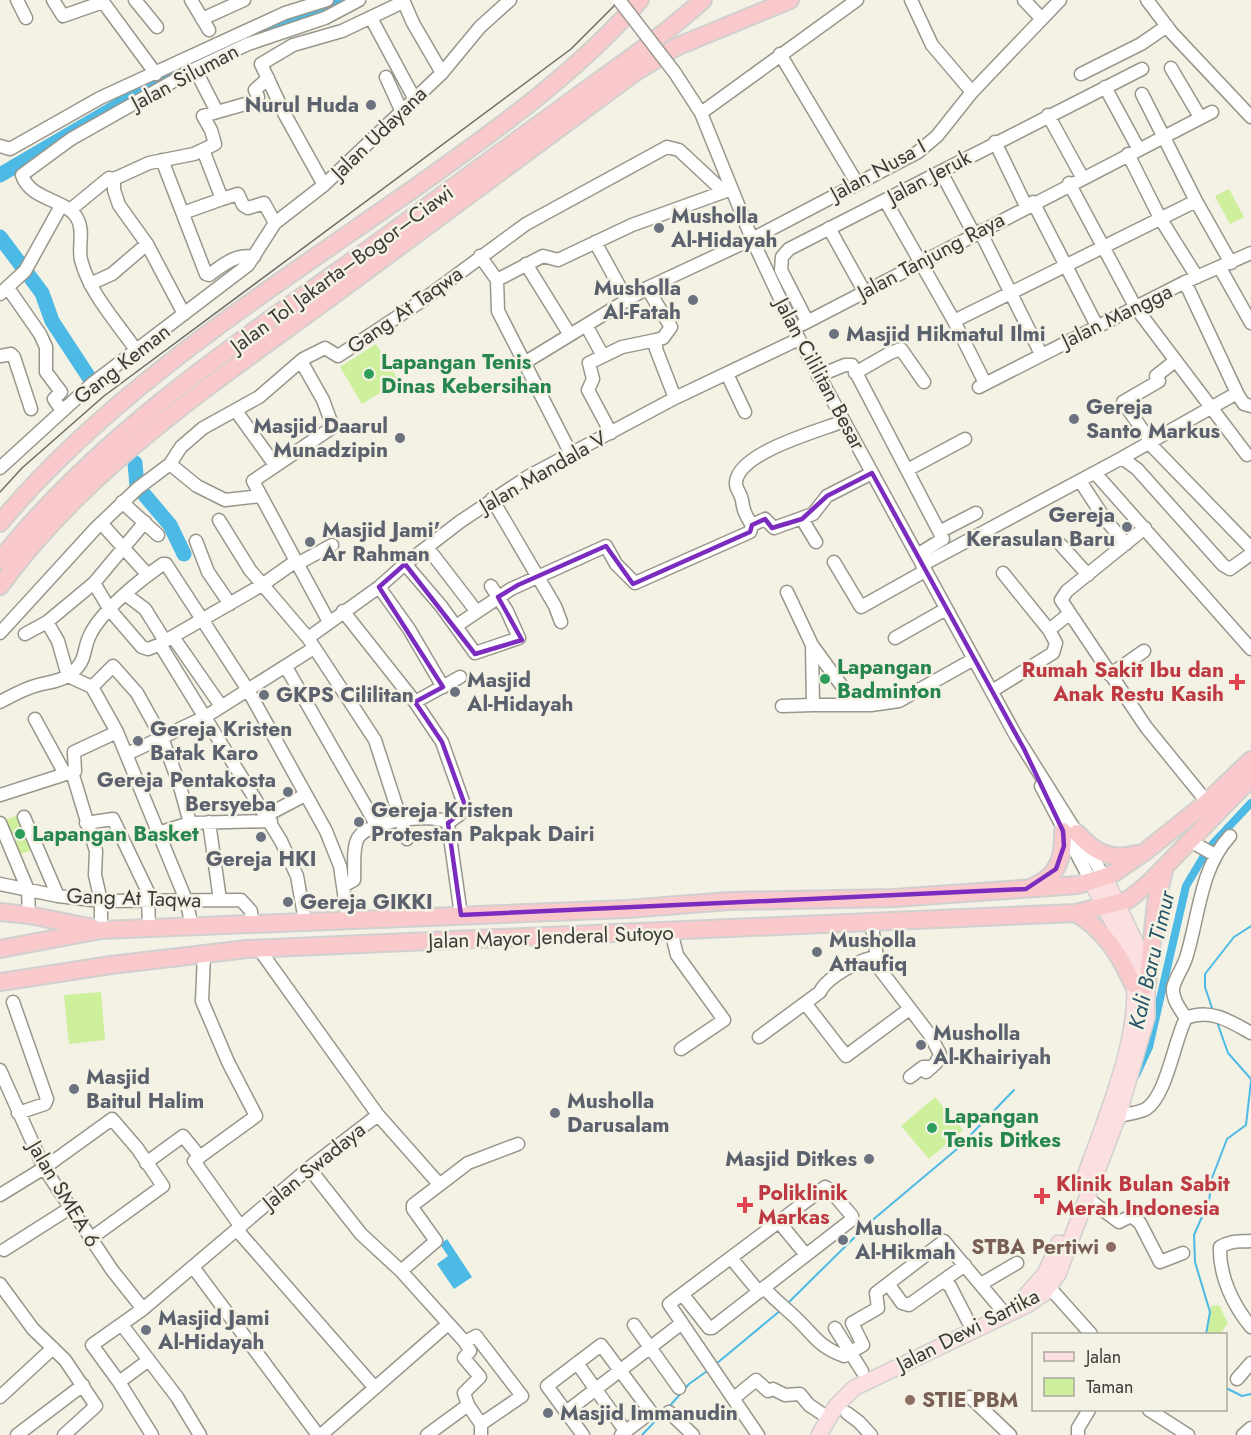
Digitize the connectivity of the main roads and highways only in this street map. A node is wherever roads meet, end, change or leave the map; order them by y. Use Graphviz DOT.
graph roads {
  1 [pos="640,0"];
  2 [pos="704,0"];
  3 [pos="790,0"];
  4 [pos="0,523"];
  5 [pos="0,560"];
  6 [pos="0,585"];
  7 [pos="1251,760"];
  8 [pos="1251,778"];
  9 [pos="1146,851"];
  10 [pos="1165,867"];
  11 [pos="1026,889"];
  12 [pos="1105,894"];
  13 [pos="0,912"];
  14 [pos="1076,913"];
  15 [pos="461,915"];
  16 [pos="101,930"];
  17 [pos="464,941"];
  18 [pos="0,949"];
  19 [pos="0,982"];
  20 [pos="1140,985"];
  21 [pos="808,1435"];
  22 [pos="819,1435"];
  1 -- 4 [label="highway, Jalan Tol Jakarta–Bogor–Ciawi"];
  2 -- 5 [label="highway, Jalan Tol Jakarta–Bogor–Ciawi"];
  3 -- 6 [label="highway"];
  7 -- 9 [label="highway"];
  8 -- 10 [label="highway"];
  9 -- 11 [label="highway"];
  9 -- 12 [label="highway"];
  10 -- 12 [label="highway"];
  10 -- 20 [label="highway"];
  11 -- 12 [label="highway, Jalan Mayor Jenderal Sutoyo"];
  11 -- 15 [label="highway, Jalan Mayor Jenderal Sutoyo"];
  12 -- 14 [label="highway, Jalan Mayor Jenderal Sutoyo"];
  12 -- 20 [label="main road, Jalan Dewi Sartika"];
  13 -- 16 [label="highway, Jalan Mayor Jenderal Sutoyo"];
  14 -- 17 [label="highway, Jalan Mayor Jenderal Sutoyo"];
  14 -- 20 [label="highway"];
  15 -- 16 [label="highway, Jalan Mayor Jenderal Sutoyo"];
  15 -- 17 [label="highway"];
  16 -- 18 [label="highway, Jalan Mayor Jenderal Sutoyo"];
  17 -- 19 [label="highway, Jalan Mayor Jenderal Sutoyo"];
  20 -- 21 [label="main road, Jalan Dewi Sartika"];
  20 -- 22 [label="main road, Jalan Dewi Sartika"];
}
